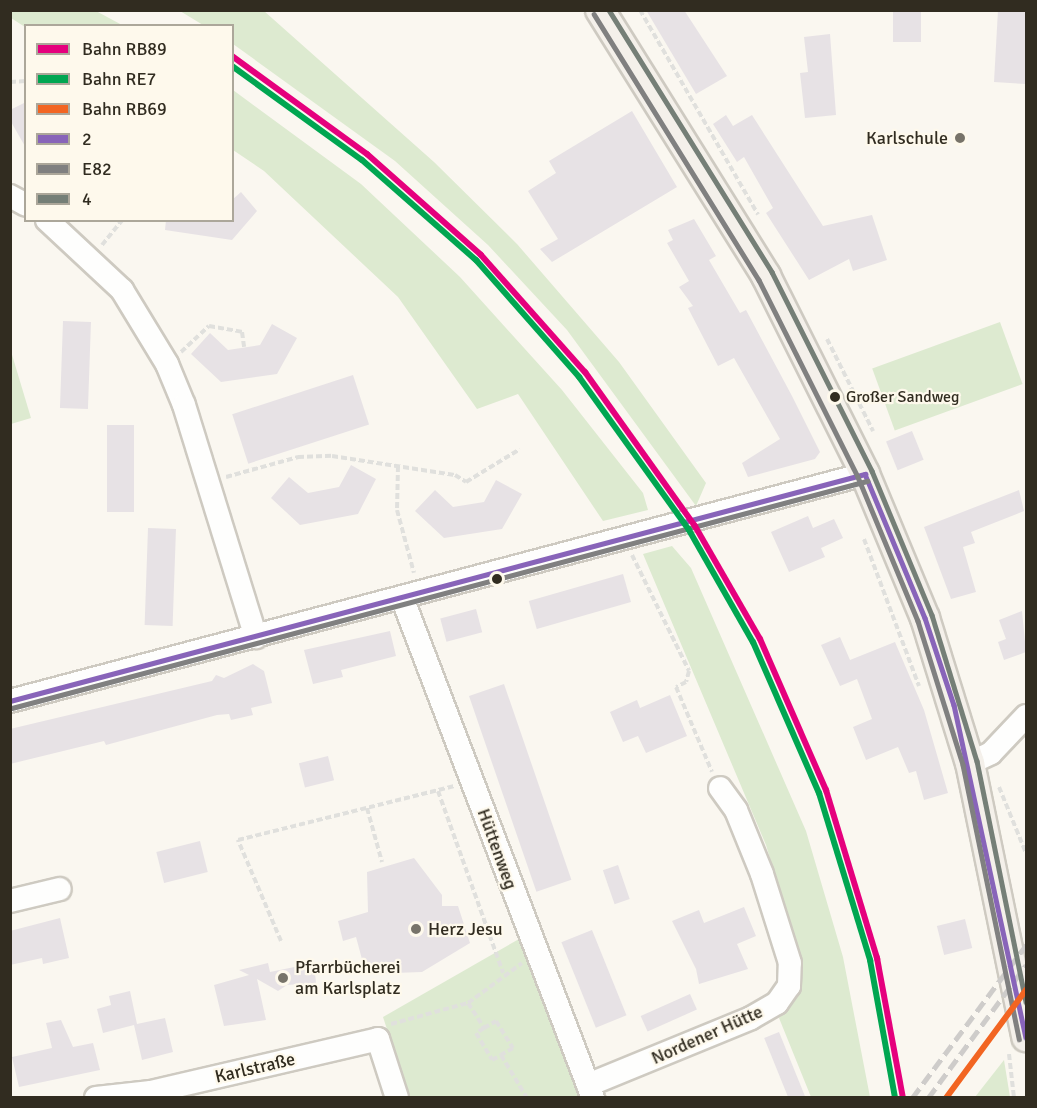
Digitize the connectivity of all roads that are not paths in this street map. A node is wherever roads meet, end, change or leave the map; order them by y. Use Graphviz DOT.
graph roads {
  1 [pos="600,10"];
  2 [pos="10,196"];
  3 [pos="24,205"];
  4 [pos="49,222"];
  5 [pos="864,474"];
  6 [pos="411,597"];
  7 [pos="256,637"];
  8 [pos="10,701"];
  9 [pos="1026,716"];
  10 [pos="970,763"];
  11 [pos="720,788"];
  12 [pos="60,889"];
  13 [pos="10,901"];
  14 [pos="1017,1039"];
  15 [pos="591,1092"];
  16 [pos="123,1094"];
  17 [pos="96,1098"];
  18 [pos="397,1098"];
  1 -- 5 [label="main road"];
  2 -- 3 [label="street"];
  4 -- 7 [label="street"];
  5 -- 6 [label="street"];
  5 -- 10 [label="main road"];
  6 -- 7 [label="street"];
  6 -- 15 [label="street, Hüttenweg"];
  7 -- 8 [label="street"];
  9 -- 10 [label="street"];
  10 -- 14 [label="main road"];
  11 -- 15 [label="street, Nordener Hütte"];
  12 -- 13 [label="street"];
  16 -- 17 [label="street, Karlstraße"];
  16 -- 18 [label="street, Karlstraße"];
}
